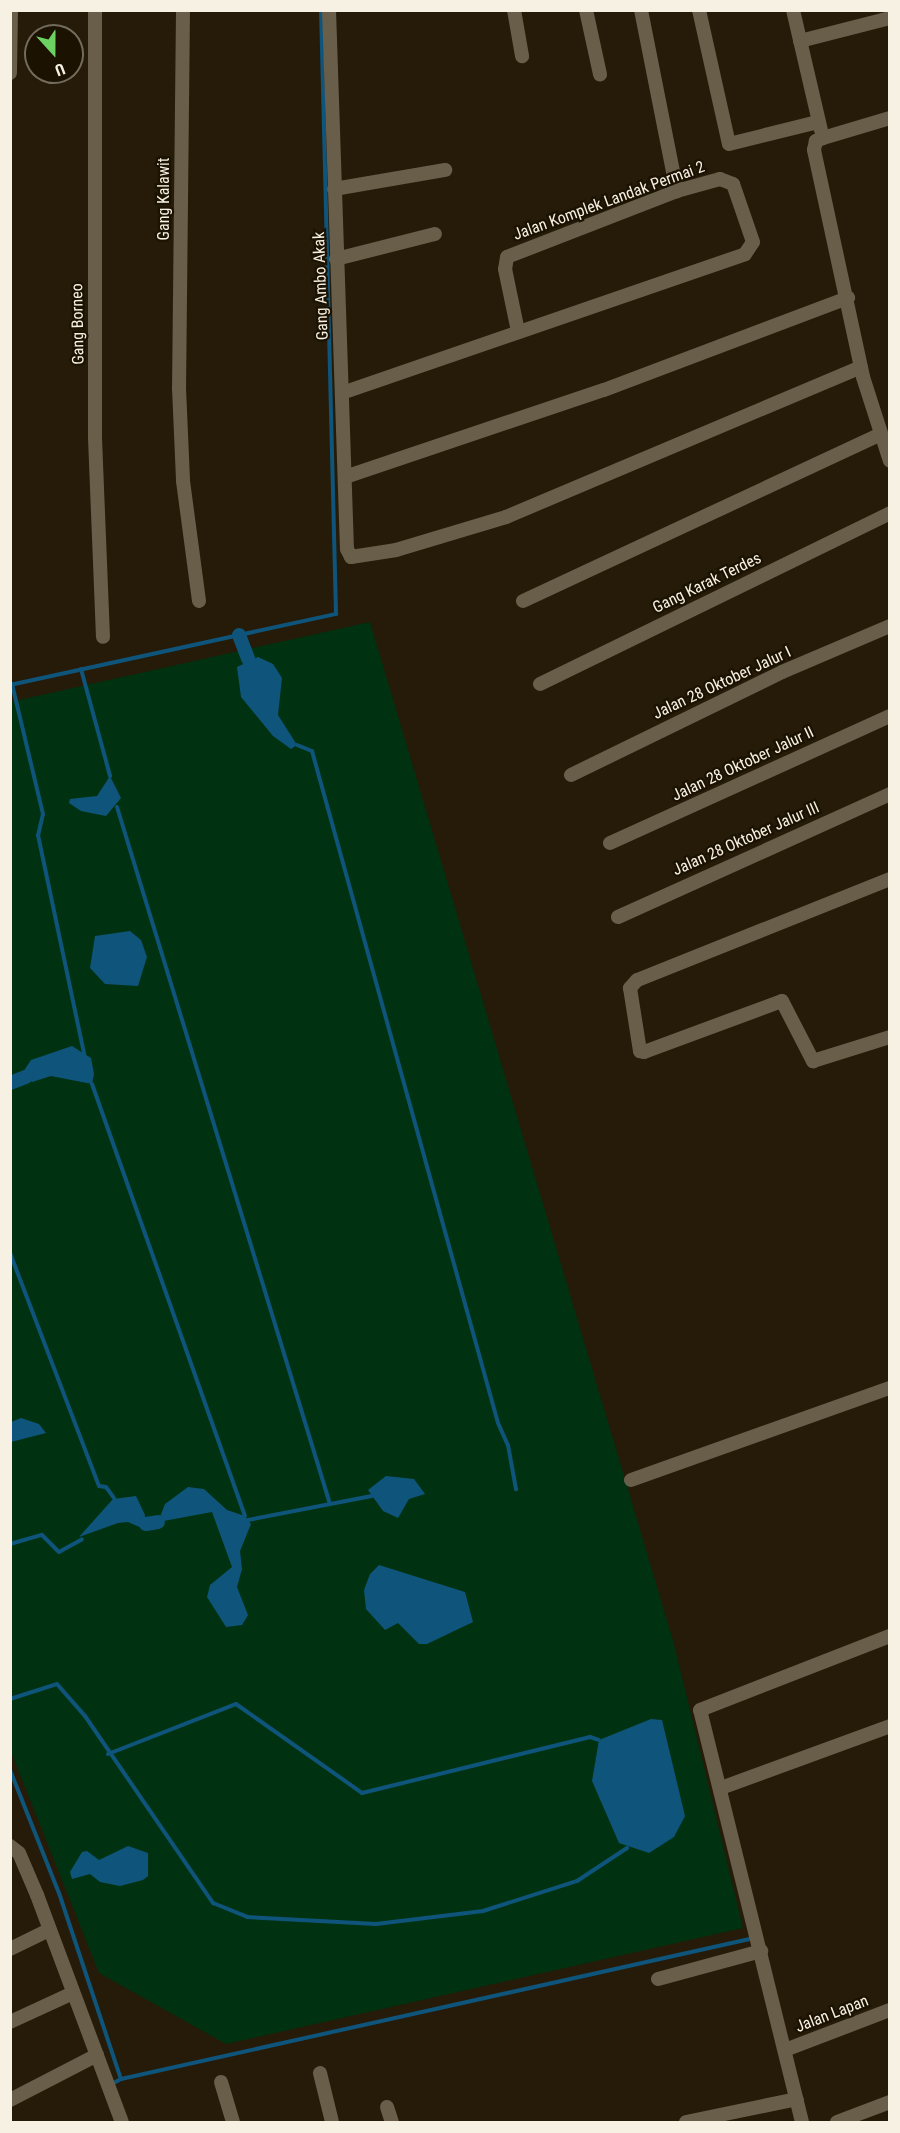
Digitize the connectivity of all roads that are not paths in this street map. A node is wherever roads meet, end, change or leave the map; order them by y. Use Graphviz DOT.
graph roads {
  1 [pos="11,10"];
  2 [pos="95,10"];
  3 [pos="183,10"];
  4 [pos="329,10"];
  5 [pos="514,10"];
  6 [pos="586,10"];
  7 [pos="641,10"];
  8 [pos="699,10"];
  9 [pos="793,10"];
  10 [pos="890,18"];
  11 [pos="800,41"];
  12 [pos="522,56"];
  13 [pos="10,74"];
  14 [pos="600,74"];
  15 [pos="890,118"];
  16 [pos="818,122"];
  17 [pos="823,138"];
  18 [pos="445,170"];
  19 [pos="334,189"];
  20 [pos="677,191"];
  21 [pos="435,234"];
  22 [pos="336,259"];
  23 [pos="848,298"];
  24 [pos="518,331"];
  25 [pos="861,367"];
  26 [pos="342,393"];
  27 [pos="879,435"];
  28 [pos="890,461"];
  29 [pos="345,477"];
  30 [pos="890,513"];
  31 [pos="199,601"];
  32 [pos="523,601"];
  33 [pos="890,626"];
  34 [pos="103,637"];
  35 [pos="540,684"];
  36 [pos="890,716"];
  37 [pos="571,775"];
  38 [pos="890,794"];
  39 [pos="610,843"];
  40 [pos="890,879"];
  41 [pos="618,917"];
  42 [pos="890,1037"];
  43 [pos="890,1388"];
  44 [pos="631,1480"];
  45 [pos="890,1636"];
  46 [pos="890,1726"];
  47 [pos="721,1788"];
  48 [pos="10,1846"];
  49 [pos="50,1930"];
  50 [pos="10,1949"];
  51 [pos="761,1951"];
  52 [pos="658,1979"];
  53 [pos="73,1993"];
  54 [pos="890,2010"];
  55 [pos="10,2022"];
  56 [pos="785,2050"];
  57 [pos="97,2055"];
  58 [pos="320,2073"];
  59 [pos="221,2082"];
  60 [pos="797,2099"];
  61 [pos="10,2100"];
  62 [pos="890,2102"];
  63 [pos="387,2107"];
  64 [pos="119,2122"];
  65 [pos="233,2122"];
  66 [pos="332,2122"];
  67 [pos="392,2122"];
  68 [pos="686,2122"];
  69 [pos="802,2122"];
  70 [pos="837,2122"];
  1 -- 13 [label="street"];
  2 -- 34 [label="street, Gang Borneo"];
  3 -- 31 [label="street, Gang Kalawit"];
  4 -- 19 [label="street, Gang Ambo Akak"];
  5 -- 12 [label="street"];
  6 -- 14 [label="street"];
  7 -- 20 [label="street"];
  8 -- 16 [label="street"];
  9 -- 11 [label="street"];
  10 -- 11 [label="street"];
  11 -- 16 [label="street"];
  15 -- 17 [label="street"];
  16 -- 17 [label="street"];
  17 -- 23 [label="street"];
  18 -- 19 [label="street"];
  19 -- 22 [label="street, Gang Ambo Akak"];
  20 -- 24 [label="street, Jalan Komplek Landak Permai 2"];
  20 -- 24 [label="street, Jalan Komplek Landak Permai 2"];
  21 -- 22 [label="street"];
  22 -- 26 [label="street, Gang Ambo Akak"];
  23 -- 25 [label="street"];
  23 -- 29 [label="street"];
  24 -- 26 [label="street, Jalan Komplek Landak Permai 2"];
  25 -- 27 [label="street"];
  25 -- 29 [label="street, Gang Ambo Akak"];
  26 -- 29 [label="street, Gang Ambo Akak"];
  27 -- 28 [label="street"];
  27 -- 32 [label="street"];
  30 -- 35 [label="street, Gang Karak Terdes"];
  33 -- 37 [label="street, Jalan 28 Oktober Jalur I"];
  36 -- 39 [label="street, Jalan 28 Oktober Jalur II"];
  38 -- 41 [label="street, Jalan 28 Oktober Jalur III"];
  40 -- 42 [label="street"];
  43 -- 44 [label="street"];
  45 -- 47 [label="street"];
  46 -- 47 [label="street"];
  47 -- 51 [label="street"];
  48 -- 49 [label="street"];
  49 -- 50 [label="street"];
  49 -- 53 [label="street"];
  51 -- 52 [label="street"];
  51 -- 56 [label="street"];
  53 -- 55 [label="street"];
  53 -- 57 [label="street"];
  54 -- 56 [label="street, Jalan Lapan"];
  56 -- 60 [label="street"];
  57 -- 61 [label="street"];
  57 -- 64 [label="street"];
  58 -- 66 [label="street"];
  59 -- 65 [label="street"];
  60 -- 68 [label="street"];
  60 -- 69 [label="street"];
  62 -- 70 [label="street"];
  63 -- 67 [label="street"];
}
